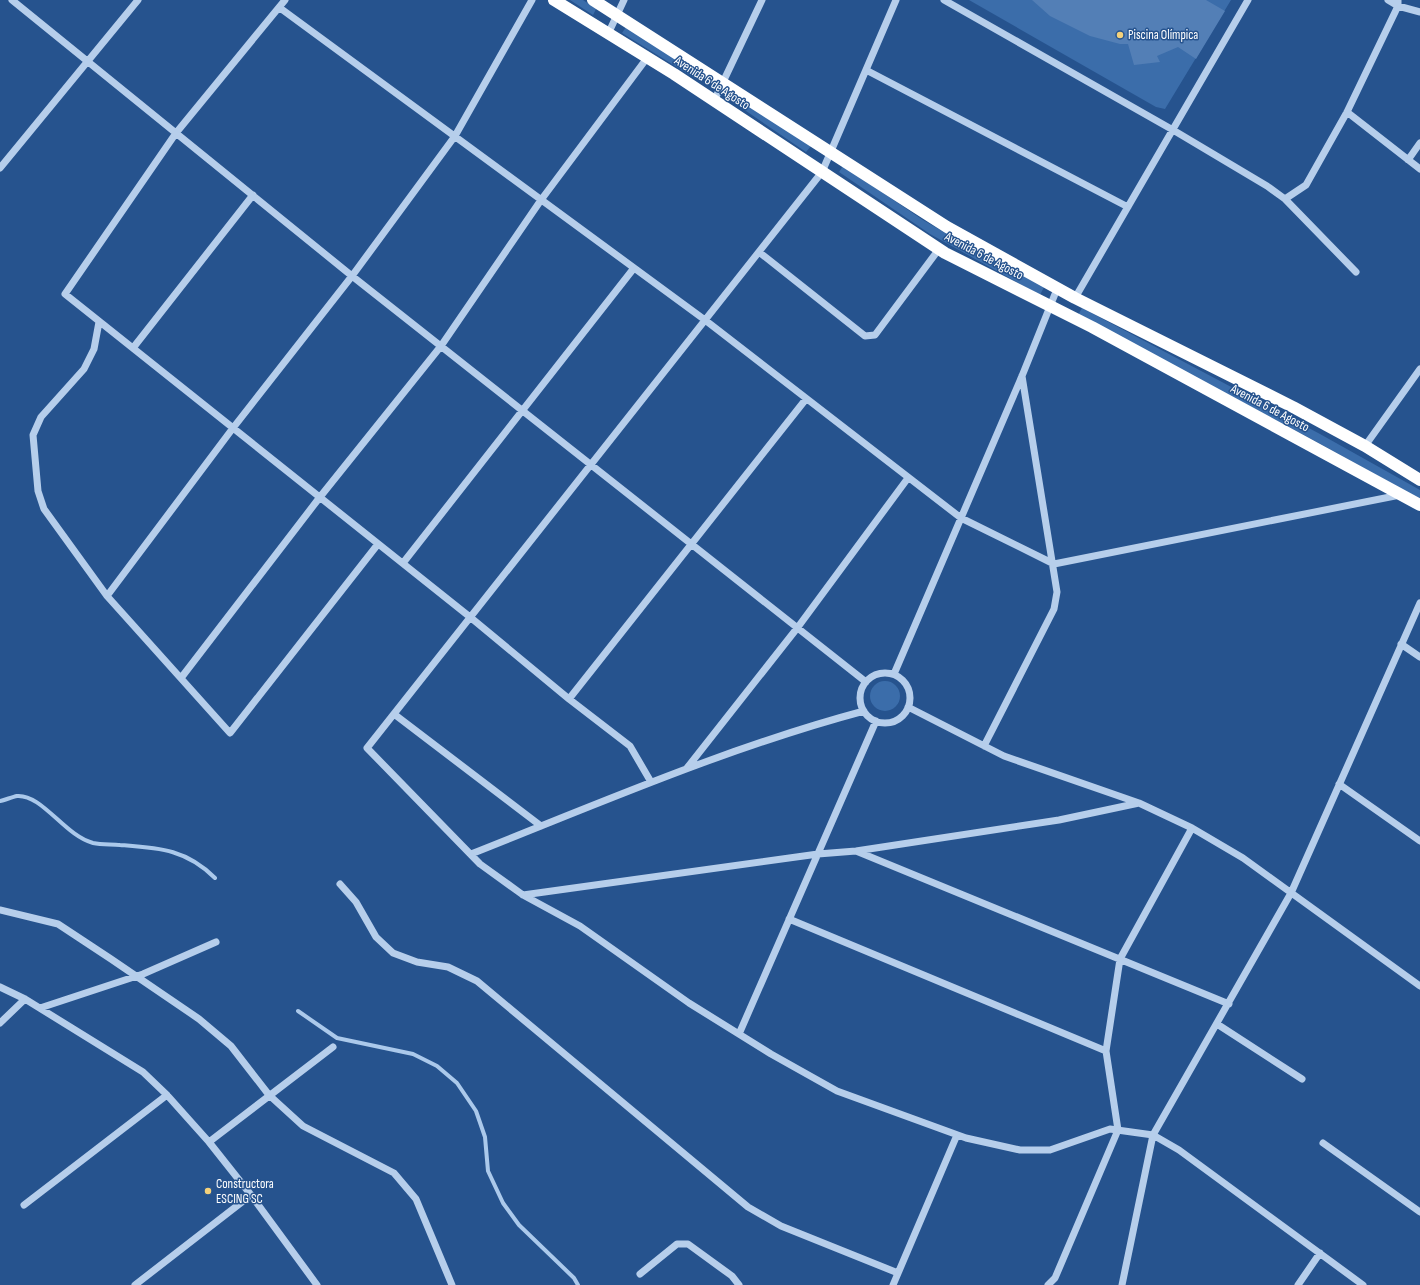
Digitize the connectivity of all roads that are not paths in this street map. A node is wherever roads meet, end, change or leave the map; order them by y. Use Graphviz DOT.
graph roads {
  1 [pos="12,0"];
  2 [pos="138,0"];
  3 [pos="285,0"];
  4 [pos="532,0"];
  5 [pos="554,0"];
  6 [pos="593,0"];
  7 [pos="624,0"];
  8 [pos="762,0"];
  9 [pos="896,0"];
  10 [pos="944,0"];
  11 [pos="1248,0"];
  12 [pos="1388,0"];
  13 [pos="1398,3"];
  14 [pos="280,8"];
  15 [pos="1420,12"];
  16 [pos="617,15"];
  17 [pos="608,34"];
  18 [pos="647,58"];
  19 [pos="87,61"];
  20 [pos="866,70"];
  21 [pos="722,83"];
  22 [pos="714,100"];
  23 [pos="1347,112"];
  24 [pos="1173,130"];
  25 [pos="176,133"];
  26 [pos="455,136"];
  27 [pos="1420,143"];
  28 [pos="831,152"];
  29 [pos="1408,160"];
  30 [pos="0,168"];
  31 [pos="1420,170"];
  32 [pos="822,172"];
  33 [pos="253,196"];
  34 [pos="1286,199"];
  35 [pos="542,200"];
  36 [pos="1128,208"];
  37 [pos="939,249"];
  38 [pos="759,252"];
  39 [pos="634,268"];
  40 [pos="1356,272"];
  41 [pos="352,276"];
  42 [pos="1057,288"];
  43 [pos="1075,298"];
  44 [pos="1050,306"];
  45 [pos="705,320"];
  46 [pos="99,322"];
  47 [pos="441,346"];
  48 [pos="133,348"];
  49 [pos="1420,369"];
  50 [pos="1022,376"];
  51 [pos="806,399"];
  52 [pos="523,411"];
  53 [pos="233,428"];
  54 [pos="1365,446"];
  55 [pos="591,464"];
  56 [pos="908,478"];
  57 [pos="1420,480"];
  58 [pos="1401,494"];
  59 [pos="320,497"];
  60 [pos="1420,505"];
  61 [pos="960,518"];
  62 [pos="378,544"];
  63 [pos="692,544"];
  64 [pos="402,563"];
  65 [pos="1054,564"];
  66 [pos="107,596"];
  67 [pos="1420,603"];
  68 [pos="470,617"];
  69 [pos="798,627"];
  70 [pos="1401,644"];
  71 [pos="1420,658"];
  72 [pos="894,674"];
  73 [pos="181,678"];
  74 [pos="866,682"];
  75 [pos="569,699"];
  76 [pos="908,707"];
  77 [pos="864,712"];
  78 [pos="394,714"];
  79 [pos="876,721"];
  80 [pos="984,746"];
  81 [pos="687,768"];
  82 [pos="651,782"];
  83 [pos="1339,784"];
  84 [pos="1139,802"];
  85 [pos="541,826"];
  86 [pos="1192,828"];
  87 [pos="1420,841"];
  88 [pos="856,851"];
  89 [pos="471,854"];
  90 [pos="818,854"];
  91 [pos="340,884"];
  92 [pos="1291,893"];
  93 [pos="523,895"];
  94 [pos="0,910"];
  95 [pos="789,919"];
  96 [pos="216,942"];
  97 [pos="1120,959"];
  98 [pos="136,976"];
  99 [pos="1420,986"];
  100 [pos="0,988"];
  101 [pos="25,999"];
  102 [pos="1229,1004"];
  103 [pos="40,1008"];
  104 [pos="0,1022"];
  105 [pos="1218,1024"];
  106 [pos="739,1034"];
  107 [pos="333,1047"];
  108 [pos="1106,1051"];
  109 [pos="1302,1079"];
  110 [pos="167,1095"];
  111 [pos="269,1096"];
  112 [pos="1118,1130"];
  113 [pos="957,1135"];
  114 [pos="1153,1135"];
  115 [pos="209,1142"];
  116 [pos="1323,1143"];
  117 [pos="251,1195"];
  118 [pos="24,1205"];
  119 [pos="1420,1212"];
  120 [pos="1320,1252"];
  121 [pos="898,1273"];
  122 [pos="640,1274"];
  123 [pos="135,1285"];
  124 [pos="317,1285"];
  125 [pos="452,1285"];
  126 [pos="739,1285"];
  127 [pos="893,1285"];
  128 [pos="1048,1285"];
  129 [pos="1122,1285"];
  130 [pos="1298,1285"];
  131 [pos="1363,1285"];
  1 -- 19 [label="street"];
  2 -- 19 [label="street"];
  3 -- 14 [label="street"];
  4 -- 26 [label="street"];
  5 -- 17 [label="highway, Avenida 6 de Agosto"];
  6 -- 16 [label="highway, Avenida 6 de Agosto"];
  7 -- 16 [label="street"];
  8 -- 21 [label="street"];
  9 -- 20 [label="street"];
  10 -- 24 [label="street"];
  11 -- 24 [label="street"];
  12 -- 13 [label="street"];
  13 -- 15 [label="street"];
  13 -- 23 [label="street"];
  14 -- 25 [label="street"];
  14 -- 26 [label="street"];
  16 -- 17 [label="street"];
  16 -- 21 [label="highway, Avenida 6 de Agosto"];
  17 -- 18 [label="highway, Avenida 6 de Agosto"];
  18 -- 22 [label="highway, Avenida 6 de Agosto"];
  18 -- 35 [label="street"];
  19 -- 25 [label="street"];
  19 -- 30 [label="street"];
  20 -- 28 [label="street"];
  20 -- 36 [label="street"];
  21 -- 22 [label="street"];
  21 -- 28 [label="highway, Avenida 6 de Agosto"];
  22 -- 32 [label="highway, Avenida 6 de Agosto"];
  23 -- 29 [label="street"];
  23 -- 34 [label="street"];
  24 -- 34 [label="street"];
  24 -- 36 [label="street"];
  25 -- 33 [label="street"];
  25 -- 46 [label="street"];
  26 -- 35 [label="street"];
  26 -- 41 [label="street"];
  27 -- 29 [label="street"];
  28 -- 32 [label="street"];
  28 -- 42 [label="highway, Avenida 6 de Agosto"];
  29 -- 31 [label="street"];
  32 -- 37 [label="highway, Avenida 6 de Agosto"];
  32 -- 38 [label="street"];
  33 -- 41 [label="street"];
  33 -- 48 [label="street"];
  34 -- 40 [label="street"];
  35 -- 39 [label="street"];
  35 -- 47 [label="street"];
  36 -- 43 [label="street"];
  37 -- 38 [label="street"];
  37 -- 44 [label="highway, Avenida 6 de Agosto"];
  38 -- 45 [label="street"];
  39 -- 45 [label="street"];
  39 -- 52 [label="street"];
  41 -- 47 [label="street"];
  41 -- 53 [label="street"];
  42 -- 43 [label="highway, Avenida 6 de Agosto"];
  42 -- 44 [label="street"];
  43 -- 54 [label="highway, Avenida 6 de Agosto"];
  44 -- 50 [label="street"];
  44 -- 58 [label="highway, Avenida 6 de Agosto"];
  45 -- 51 [label="street"];
  45 -- 55 [label="street"];
  46 -- 48 [label="street"];
  46 -- 66 [label="street"];
  47 -- 52 [label="street"];
  47 -- 59 [label="street"];
  48 -- 53 [label="street"];
  49 -- 54 [label="street"];
  50 -- 61 [label="street"];
  50 -- 65 [label="street"];
  51 -- 56 [label="street"];
  51 -- 63 [label="street"];
  52 -- 55 [label="street"];
  52 -- 64 [label="street"];
  53 -- 59 [label="street"];
  53 -- 66 [label="street"];
  54 -- 57 [label="highway, Avenida 6 de Agosto"];
  55 -- 63 [label="street"];
  55 -- 68 [label="street"];
  56 -- 61 [label="street"];
  56 -- 69 [label="street"];
  58 -- 60 [label="highway, Avenida 6 de Agosto"];
  58 -- 65 [label="street"];
  59 -- 62 [label="street"];
  59 -- 73 [label="street"];
  61 -- 65 [label="street"];
  61 -- 72 [label="street"];
  62 -- 64 [label="street"];
  62 -- 73 [label="street"];
  63 -- 69 [label="street"];
  63 -- 75 [label="street"];
  64 -- 68 [label="street"];
  65 -- 80 [label="street"];
  66 -- 73 [label="street"];
  67 -- 70 [label="street"];
  68 -- 75 [label="street"];
  68 -- 78 [label="street"];
  69 -- 74 [label="street"];
  69 -- 81 [label="street"];
  70 -- 71 [label="street"];
  70 -- 83 [label="street"];
  72 -- 74 [label="street"];
  72 -- 76 [label="street"];
  74 -- 77 [label="street"];
  75 -- 82 [label="street"];
  76 -- 79 [label="street"];
  76 -- 80 [label="street"];
  77 -- 79 [label="street"];
  77 -- 81 [label="street"];
  78 -- 85 [label="street"];
  78 -- 89 [label="street"];
  79 -- 90 [label="street"];
  80 -- 84 [label="street"];
  81 -- 82 [label="street"];
  82 -- 85 [label="street"];
  83 -- 87 [label="street"];
  83 -- 92 [label="street"];
  84 -- 86 [label="street"];
  84 -- 88 [label="street"];
  85 -- 89 [label="street"];
  86 -- 92 [label="street"];
  86 -- 97 [label="street"];
  88 -- 90 [label="street"];
  88 -- 97 [label="street"];
  89 -- 93 [label="street"];
  90 -- 93 [label="street"];
  90 -- 95 [label="street"];
  91 -- 121 [label="street"];
  92 -- 99 [label="street"];
  92 -- 102 [label="street"];
  93 -- 106 [label="street"];
  94 -- 98 [label="street"];
  95 -- 106 [label="street"];
  95 -- 108 [label="street"];
  96 -- 98 [label="street"];
  97 -- 102 [label="street"];
  97 -- 108 [label="street"];
  98 -- 103 [label="street"];
  98 -- 111 [label="street"];
  100 -- 101 [label="street"];
  101 -- 103 [label="street"];
  101 -- 104 [label="street"];
  102 -- 105 [label="street"];
  103 -- 110 [label="street"];
  105 -- 109 [label="street"];
  105 -- 114 [label="street"];
  106 -- 113 [label="street"];
  107 -- 111 [label="street"];
  108 -- 112 [label="street"];
  110 -- 115 [label="street"];
  110 -- 118 [label="street"];
  111 -- 115 [label="street"];
  111 -- 125 [label="street"];
  112 -- 113 [label="street"];
  112 -- 114 [label="street"];
  112 -- 128 [label="street"];
  113 -- 121 [label="street"];
  114 -- 120 [label="street"];
  114 -- 129 [label="street"];
  115 -- 117 [label="street"];
  116 -- 119 [label="street"];
  117 -- 123 [label="street"];
  117 -- 124 [label="street"];
  120 -- 130 [label="street"];
  120 -- 131 [label="street"];
  121 -- 127 [label="street"];
  122 -- 126 [label="street"];
}
